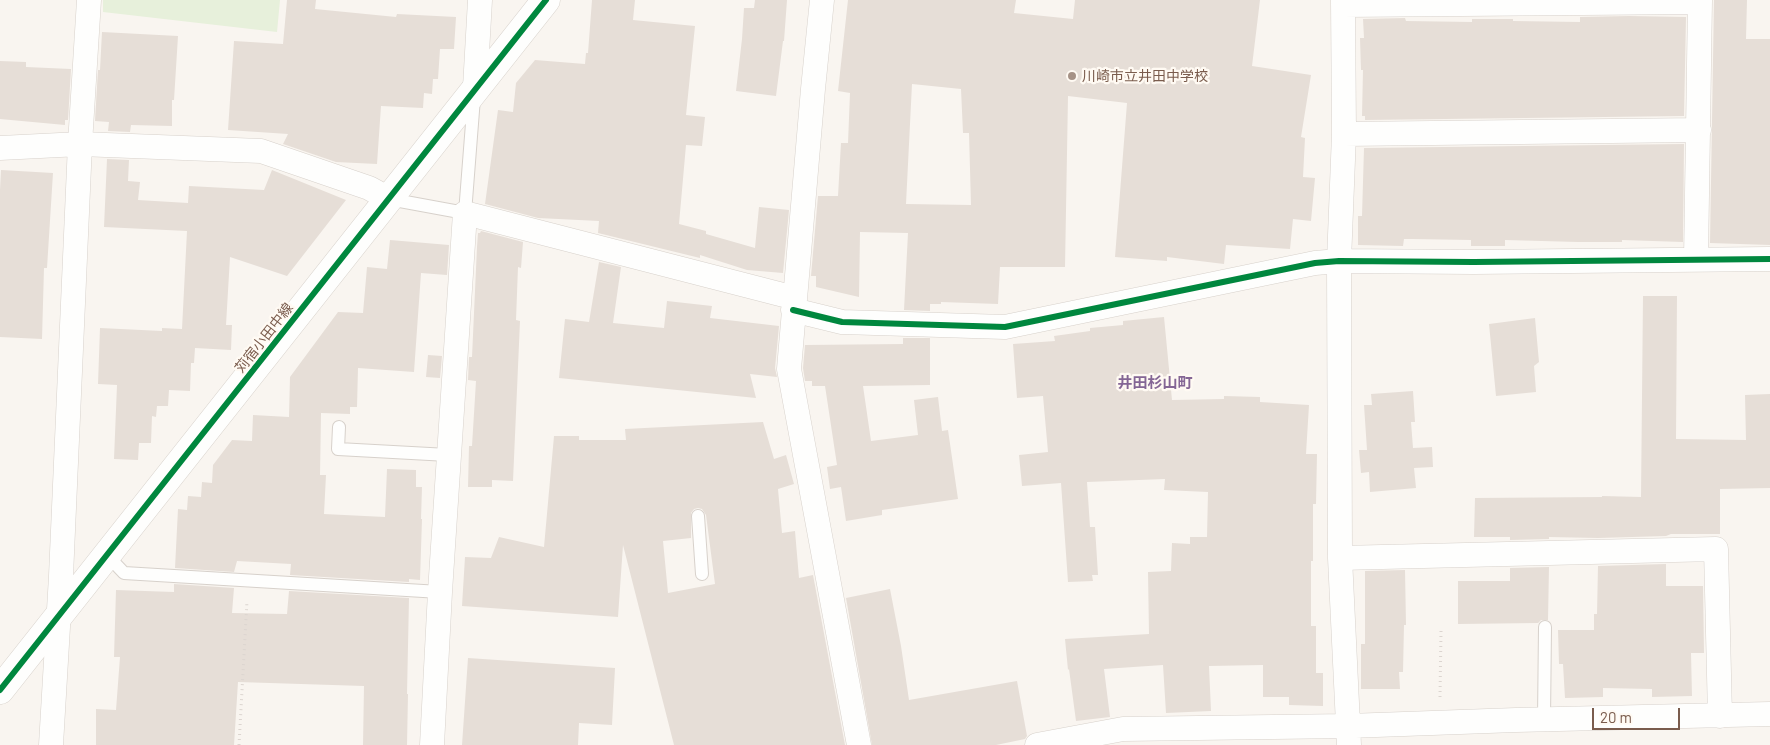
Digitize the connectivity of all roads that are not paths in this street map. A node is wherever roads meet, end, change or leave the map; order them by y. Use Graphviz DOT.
graph roads {
  1 [pos="89,0"];
  2 [pos="480,0"];
  3 [pos="546,0"];
  4 [pos="822,0"];
  5 [pos="1700,1"];
  6 [pos="1343,3"];
  7 [pos="475,88"];
  8 [pos="1699,130"];
  9 [pos="1344,134"];
  10 [pos="80,144"];
  11 [pos="0,148"];
  12 [pos="389,200"];
  13 [pos="465,213"];
  14 [pos="1696,259"];
  15 [pos="1770,259"];
  16 [pos="1339,261"];
  17 [pos="794,304"];
  18 [pos="338,427"];
  19 [pos="448,455"];
  20 [pos="698,516"];
  21 [pos="107,555"];
  22 [pos="1340,558"];
  23 [pos="702,574"];
  24 [pos="440,592"];
  25 [pos="59,617"];
  26 [pos="1545,627"];
  27 [pos="0,690"];
  28 [pos="1770,714"];
  29 [pos="1720,716"];
  30 [pos="1544,719"];
  31 [pos="1348,736"];
  32 [pos="51,745"];
  33 [pos="432,745"];
  34 [pos="859,745"];
  35 [pos="1037,745"];
  1 -- 10 [label="street"];
  2 -- 7 [label="street"];
  3 -- 7 [label="street, 苅宿小田中線"];
  4 -- 17 [label="street"];
  5 -- 6 [label="street"];
  5 -- 8 [label="street"];
  6 -- 9 [label="street"];
  7 -- 12 [label="street, 苅宿小田中線"];
  7 -- 13 [label="lane"];
  8 -- 9 [label="street"];
  8 -- 14 [label="street"];
  9 -- 16 [label="street"];
  10 -- 11 [label="street"];
  10 -- 12 [label="street"];
  10 -- 25 [label="street"];
  12 -- 13 [label="lane"];
  12 -- 21 [label="street, 苅宿小田中線"];
  13 -- 17 [label="street"];
  13 -- 19 [label="street"];
  14 -- 15 [label="street"];
  14 -- 16 [label="street"];
  16 -- 17 [label="street"];
  16 -- 22 [label="street"];
  17 -- 34 [label="street"];
  18 -- 19 [label="lane"];
  19 -- 24 [label="street"];
  20 -- 23 [label="lane"];
  21 -- 24 [label="lane"];
  21 -- 25 [label="street, 苅宿小田中線"];
  22 -- 29 [label="street"];
  22 -- 31 [label="street"];
  24 -- 33 [label="street"];
  25 -- 27 [label="street, 苅宿小田中線"];
  25 -- 32 [label="street"];
  26 -- 30 [label="lane"];
  28 -- 29 [label="street"];
  29 -- 30 [label="street"];
  30 -- 31 [label="street"];
  31 -- 35 [label="street"];
}
